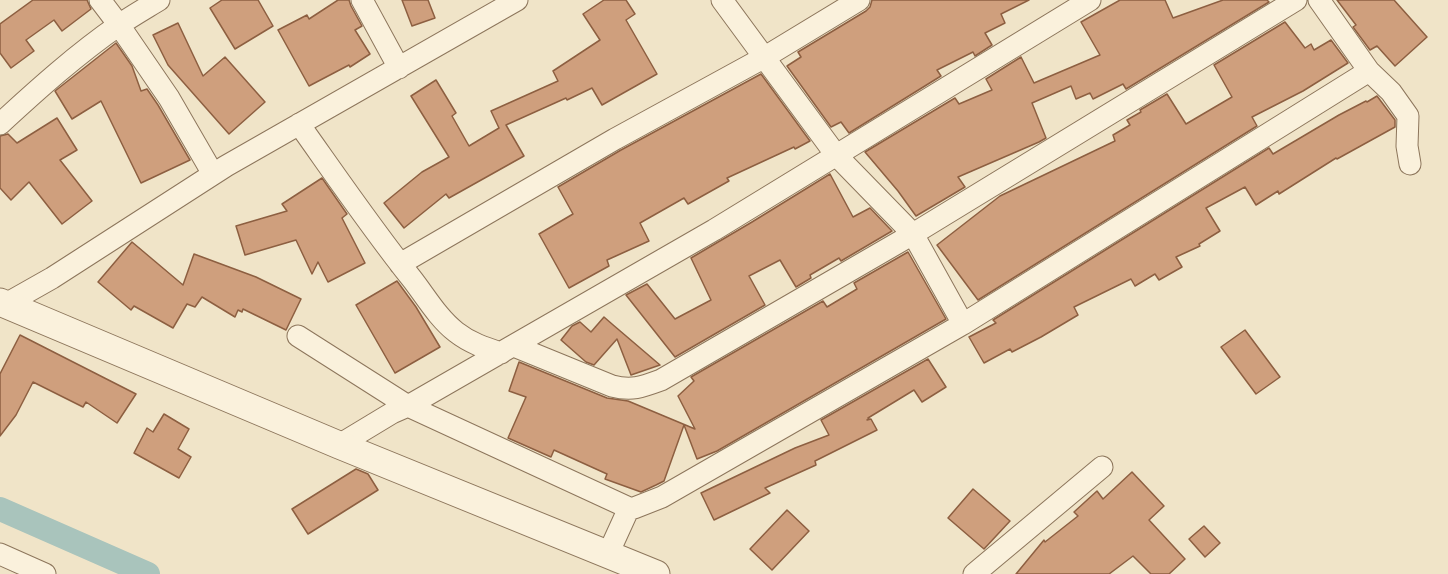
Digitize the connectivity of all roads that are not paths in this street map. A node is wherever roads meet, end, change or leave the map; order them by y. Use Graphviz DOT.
graph roads {
  1 [pos="100,0"];
  2 [pos="159,0"];
  3 [pos="362,0"];
  4 [pos="517,0"];
  5 [pos="722,0"];
  6 [pos="859,0"];
  7 [pos="1090,0"];
  8 [pos="1296,0"];
  9 [pos="1319,0"];
  10 [pos="119,25"];
  11 [pos="765,57"];
  12 [pos="399,68"];
  13 [pos="1369,71"];
  14 [pos="0,124"];
  15 [pos="298,124"];
  16 [pos="836,155"];
  17 [pos="1410,164"];
  18 [pos="213,174"];
  19 [pos="913,234"];
  20 [pos="400,264"];
  21 [pos="3,303"];
  22 [pos="963,324"];
  23 [pos="298,336"];
  24 [pos="508,350"];
  25 [pos="400,410"];
  26 [pos="339,445"];
  27 [pos="1102,467"];
  28 [pos="629,508"];
  29 [pos="0,554"];
  30 [pos="608,554"];
  31 [pos="45,574"];
  32 [pos="656,574"];
  33 [pos="974,574"];
  1 -- 10 [label="street"];
  2 -- 10 [label="street"];
  3 -- 12 [label="street"];
  4 -- 12 [label="street"];
  5 -- 11 [label="street"];
  6 -- 11 [label="street"];
  7 -- 16 [label="street"];
  8 -- 19 [label="street"];
  9 -- 13 [label="street"];
  10 -- 14 [label="street"];
  10 -- 18 [label="street"];
  11 -- 16 [label="street"];
  11 -- 20 [label="street"];
  12 -- 15 [label="street"];
  13 -- 17 [label="street"];
  13 -- 22 [label="street"];
  15 -- 18 [label="street"];
  15 -- 20 [label="street"];
  16 -- 19 [label="street"];
  16 -- 24 [label="street"];
  18 -- 21 [label="street"];
  19 -- 22 [label="street"];
  19 -- 24 [label="street"];
  20 -- 24 [label="street"];
  21 -- 26 [label="street"];
  22 -- 28 [label="street"];
  23 -- 25 [label="street"];
  24 -- 25 [label="street"];
  25 -- 26 [label="street"];
  25 -- 28 [label="street"];
  26 -- 30 [label="street"];
  27 -- 33 [label="street"];
  28 -- 30 [label="street"];
  29 -- 31 [label="street"];
  30 -- 32 [label="street"];
}
